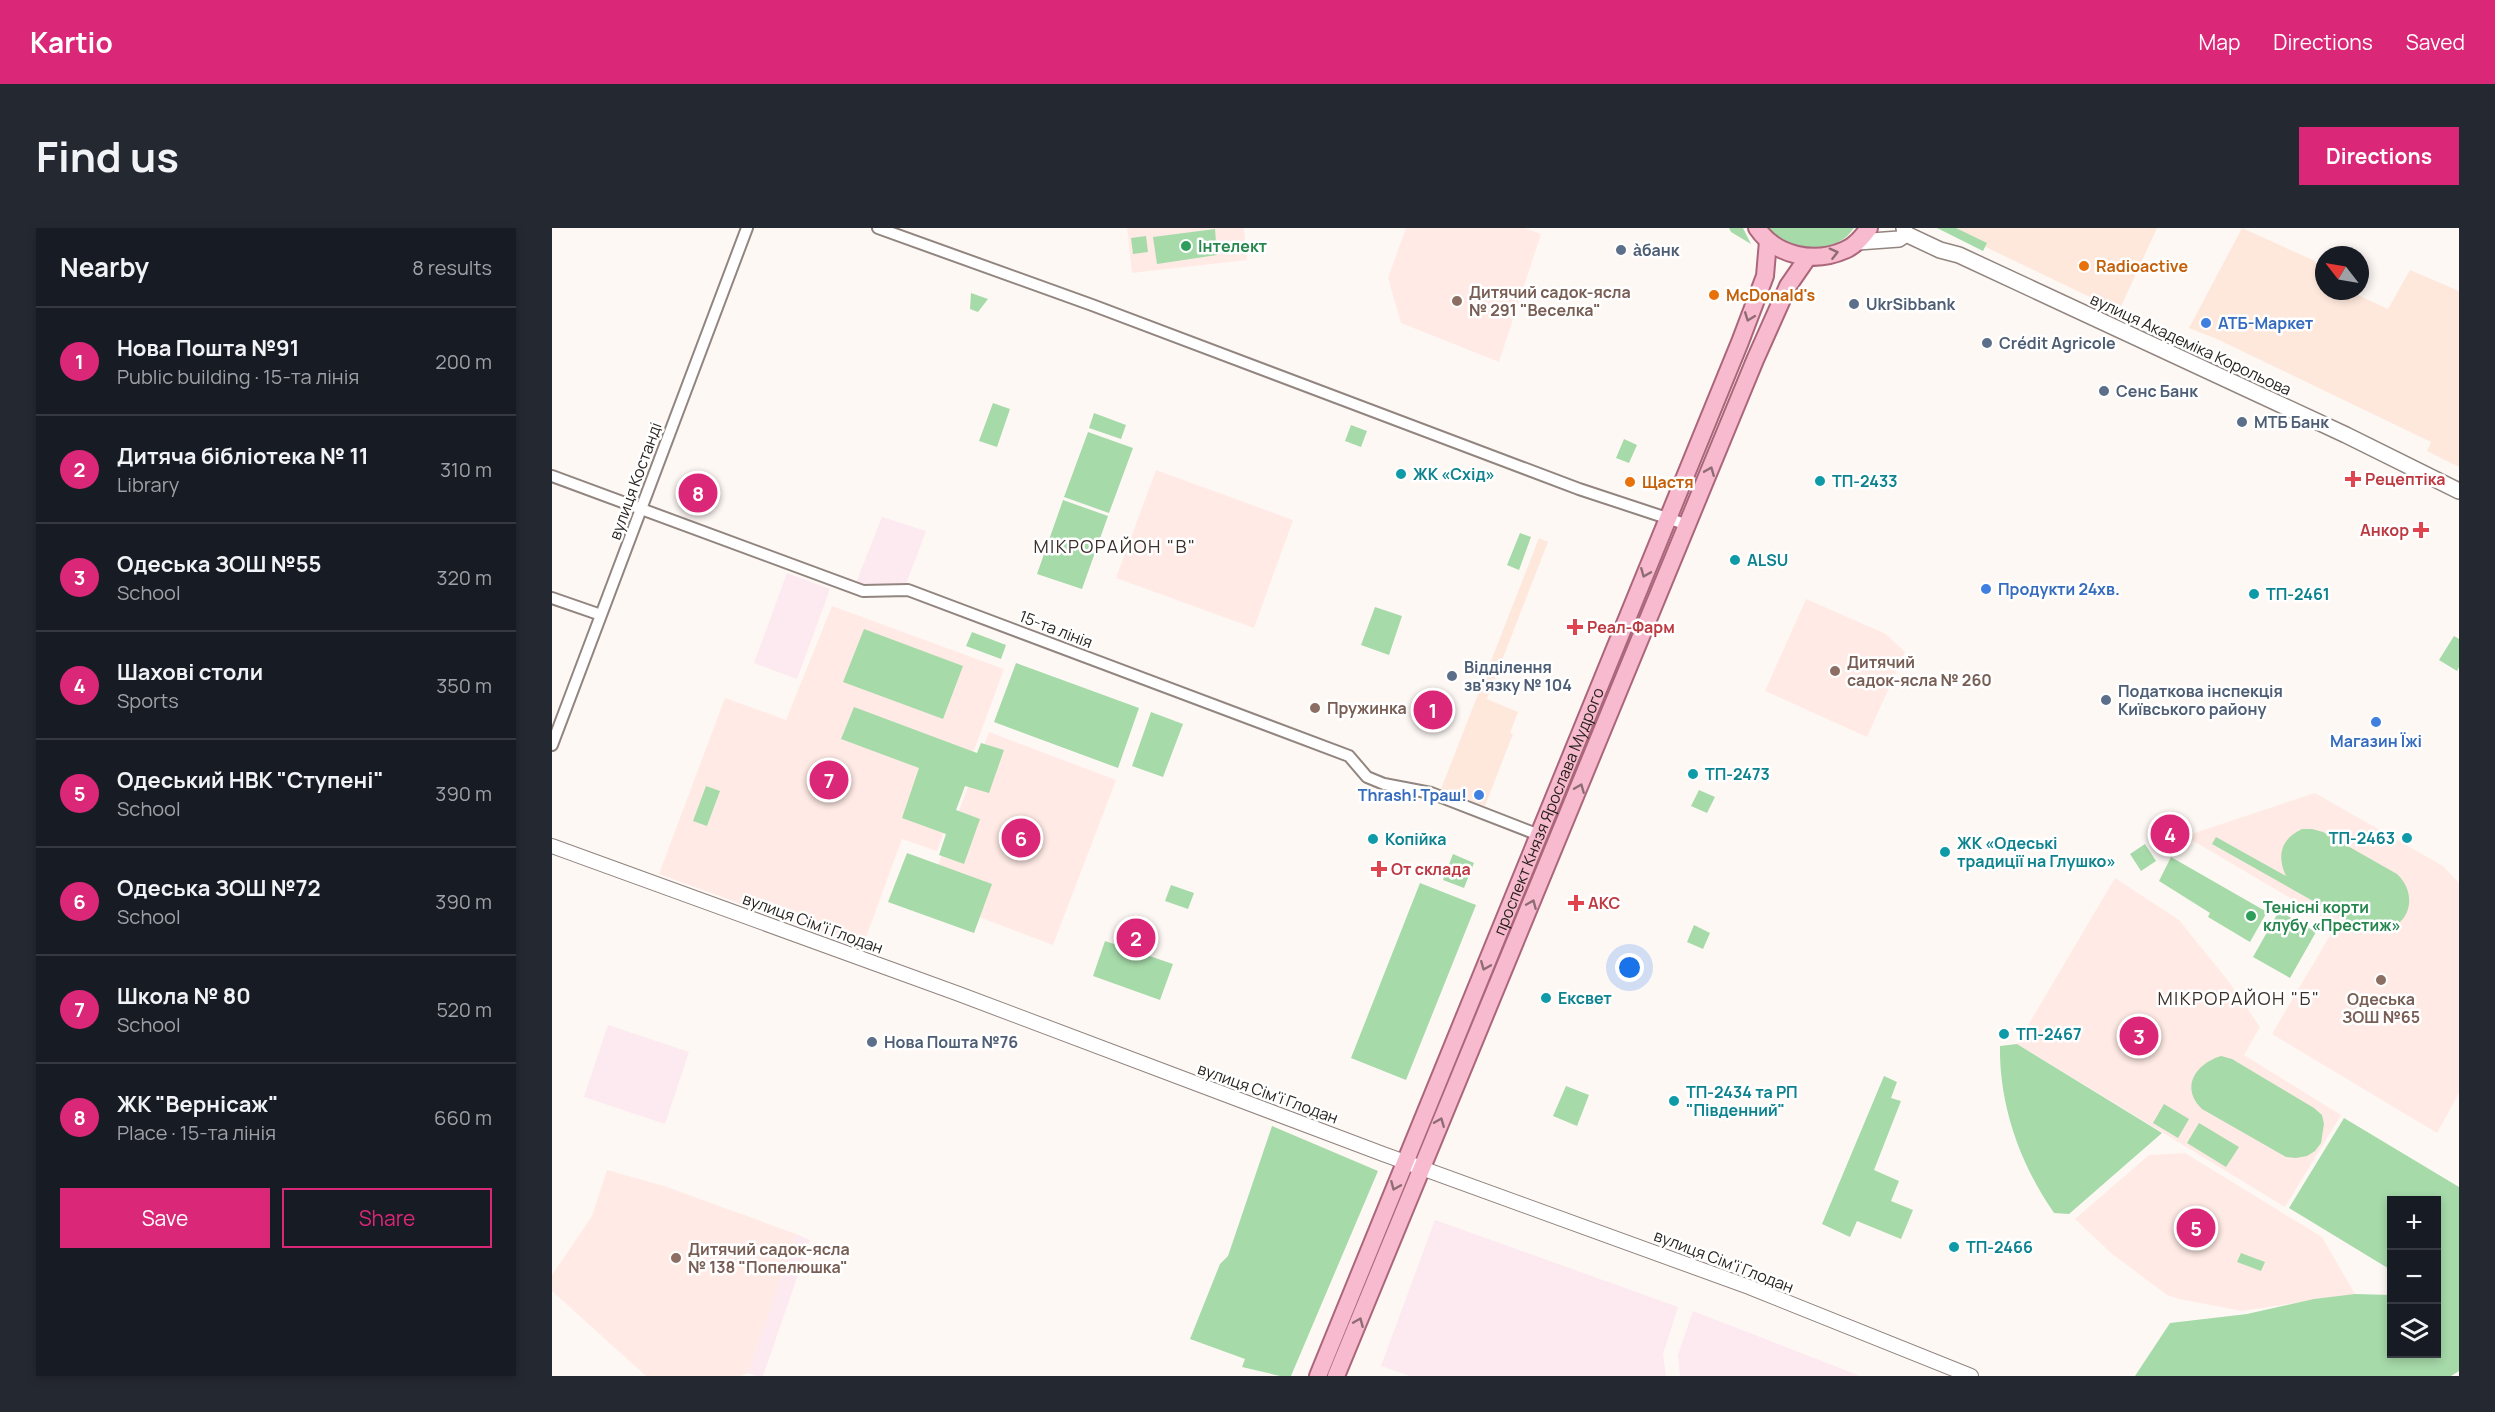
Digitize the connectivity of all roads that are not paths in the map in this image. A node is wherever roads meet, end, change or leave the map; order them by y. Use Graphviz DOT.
graph roads {
  1 [pos="747,228"];
  2 [pos="878,228"];
  3 [pos="1869,228"];
  4 [pos="1905,231"];
  5 [pos="1762,234"];
  6 [pos="1858,242"];
  7 [pos="1808,257"];
  8 [pos="552,476"];
  9 [pos="2459,491"];
  10 [pos="641,509"];
  11 [pos="1667,519"];
  12 [pos="1688,525"];
  13 [pos="552,598"];
  14 [pos="601,615"];
  15 [pos="552,745"];
  16 [pos="1539,835"];
  17 [pos="1558,842"];
  18 [pos="552,846"];
  19 [pos="1405,1162"];
  20 [pos="1422,1168"];
  21 [pos="1318,1376"];
  22 [pos="1336,1376"];
  23 [pos="1971,1376"];
  1 -- 10 [label="street, вулиця Костанді"];
  2 -- 11 [label="street"];
  3 -- 6 [label="main road"];
  4 -- 6 [label="main road, вулиця Академіка Корольова"];
  4 -- 9 [label="main road, вулиця Академіка Корольова"];
  5 -- 7 [label="main road"];
  5 -- 11 [label="main road, проспект Князя Ярослава Мудрого, one-way"];
  7 -- 6 [label="main road, one-way"];
  12 -- 7 [label="main road, проспект Князя Ярослава Мудрого, one-way"];
  8 -- 10 [label="street, 15-та лінія"];
  10 -- 14 [label="street, вулиця Костанді"];
  10 -- 16 [label="street, 15-та лінія"];
  11 -- 12 [label="street"];
  11 -- 16 [label="main road, проспект Князя Ярослава Мудрого, one-way"];
  17 -- 12 [label="main road, проспект Князя Ярослава Мудрого, one-way"];
  13 -- 14 [label="street"];
  14 -- 15 [label="street, вулиця Костанді"];
  16 -- 17 [label="main road"];
  16 -- 19 [label="main road, проспект Князя Ярослава Мудрого, one-way"];
  20 -- 17 [label="main road, проспект Князя Ярослава Мудрого, one-way"];
  18 -- 19 [label="street, вулиця Сім'ї Глодан"];
  19 -- 20 [label="street, вулиця Сім'ї Глодан"];
  19 -- 21 [label="main road, проспект Князя Ярослава Мудрого, one-way"];
  22 -- 20 [label="main road, проспект Князя Ярослава Мудрого, one-way"];
  20 -- 23 [label="street, вулиця Сім'ї Глодан"];
}
